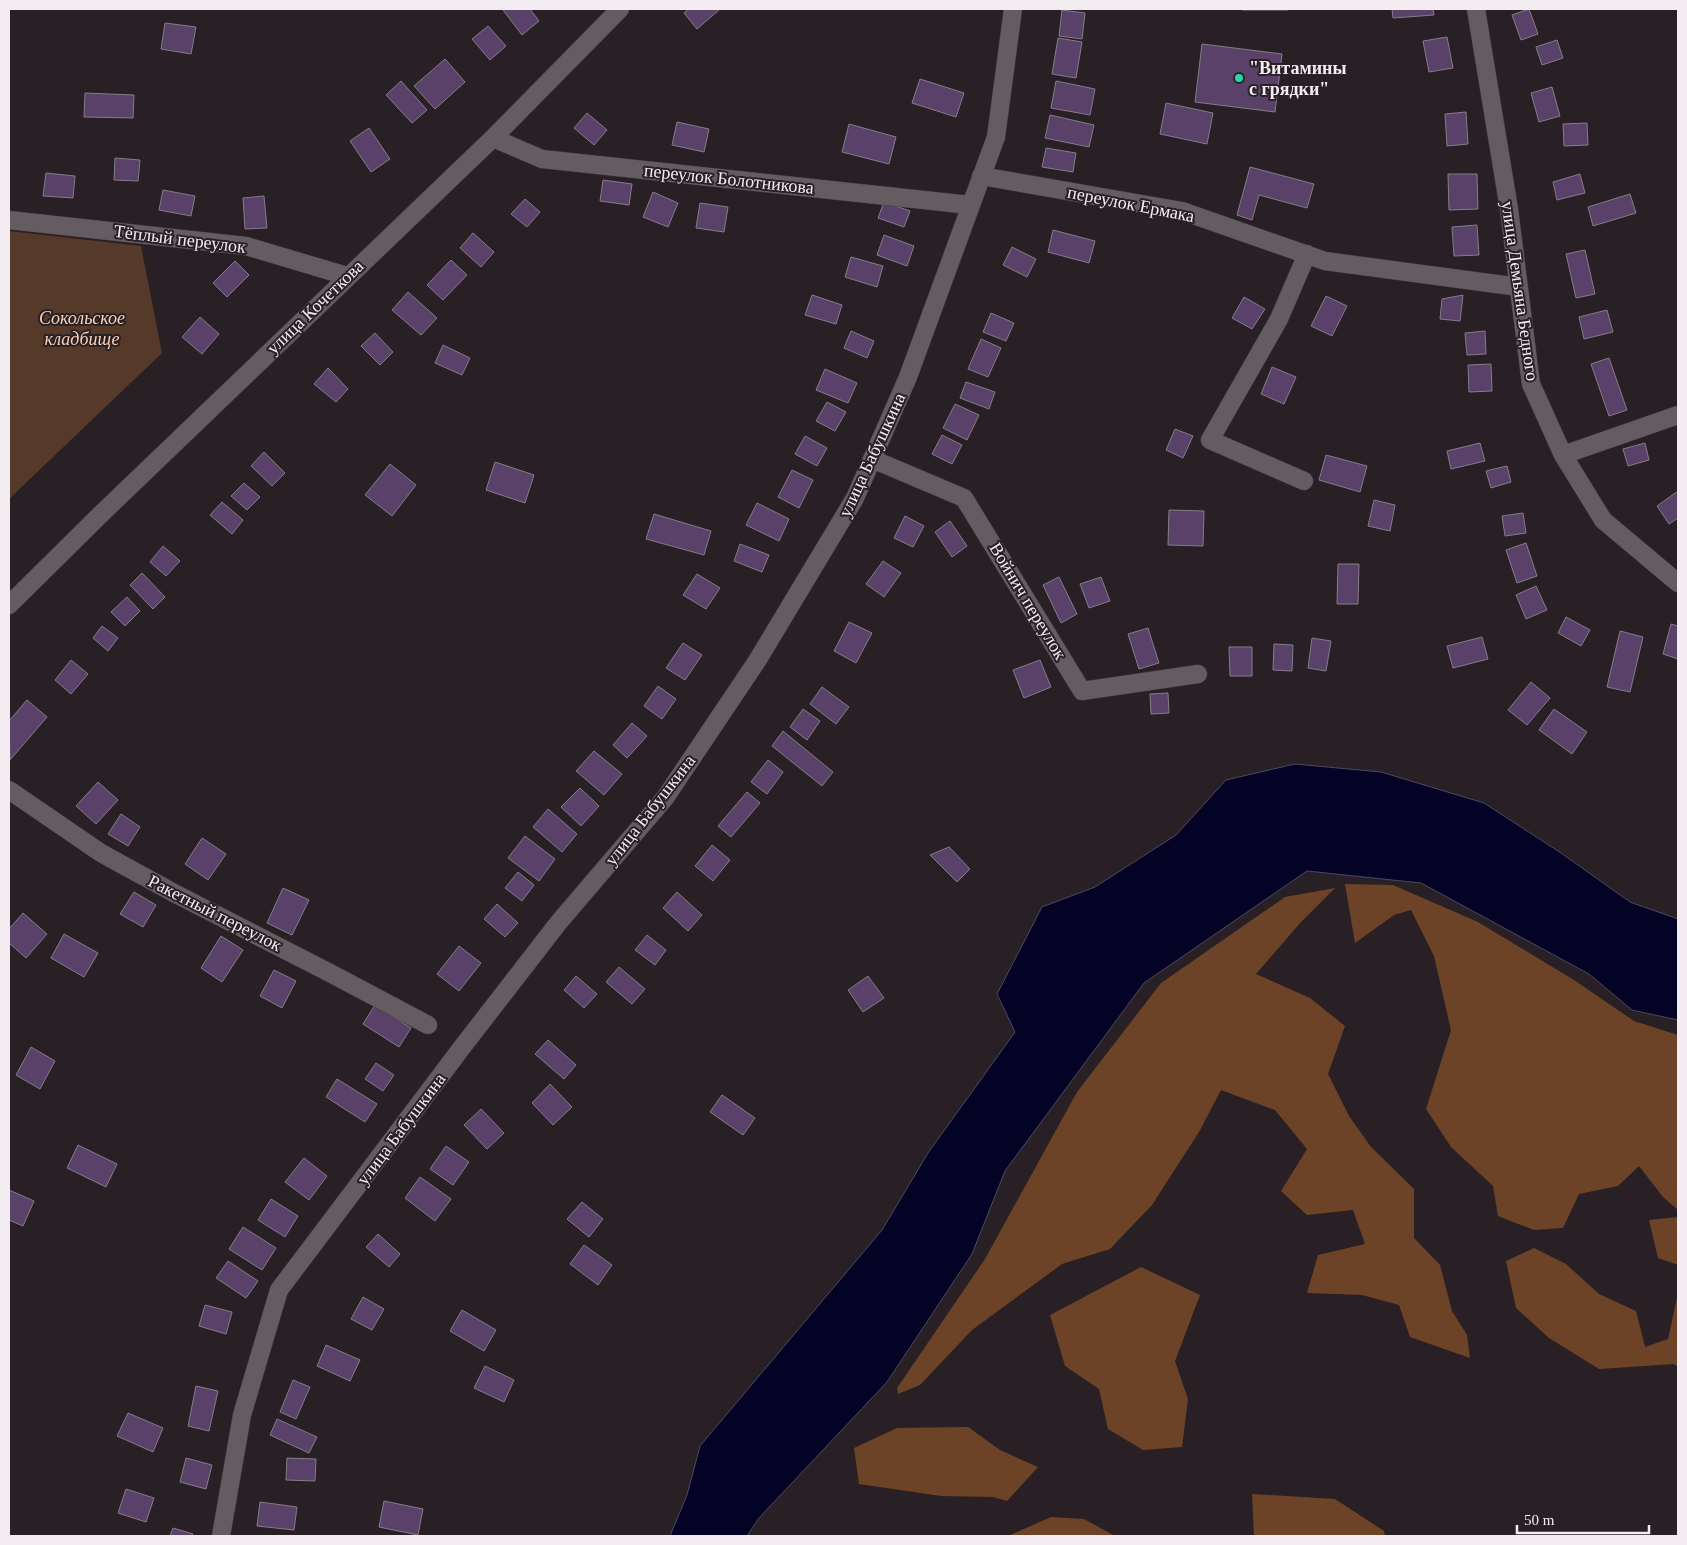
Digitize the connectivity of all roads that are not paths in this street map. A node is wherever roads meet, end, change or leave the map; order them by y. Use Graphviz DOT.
graph roads {
  1 [pos="620,9"];
  2 [pos="1013,9"];
  3 [pos="1476,9"];
  4 [pos="493,138"];
  5 [pos="981,176"];
  6 [pos="970,205"];
  7 [pos="9,220"];
  8 [pos="1307,254"];
  9 [pos="347,276"];
  10 [pos="1519,287"];
  11 [pos="1678,415"];
  12 [pos="1563,455"];
  13 [pos="872,459"];
  14 [pos="1304,480"];
  15 [pos="1678,583"];
  16 [pos="9,605"];
  17 [pos="1198,674"];
  18 [pos="9,790"];
  19 [pos="428,1025"];
  20 [pos="221,1536"];
  1 -- 4 [label="street, улица Кочеткова"];
  2 -- 5 [label="street, улица Бабушкина"];
  3 -- 10 [label="street, улица Демьяна Бедного"];
  4 -- 6 [label="street, переулок Болотникова"];
  4 -- 9 [label="street, улица Кочеткова"];
  5 -- 6 [label="street, улица Бабушкина"];
  5 -- 8 [label="street, переулок Ермака"];
  6 -- 13 [label="street, улица Бабушкина"];
  7 -- 9 [label="street, Тёплый переулок"];
  8 -- 10 [label="street, переулок Ермака"];
  8 -- 14 [label="street"];
  9 -- 16 [label="street, улица Кочеткова"];
  10 -- 12 [label="street, улица Демьяна Бедного"];
  11 -- 12 [label="street"];
  12 -- 15 [label="street, улица Демьяна Бедного"];
  13 -- 17 [label="street, Войнич переулок"];
  13 -- 20 [label="street, улица Бабушкина"];
  18 -- 19 [label="street, Ракетный переулок"];
}
